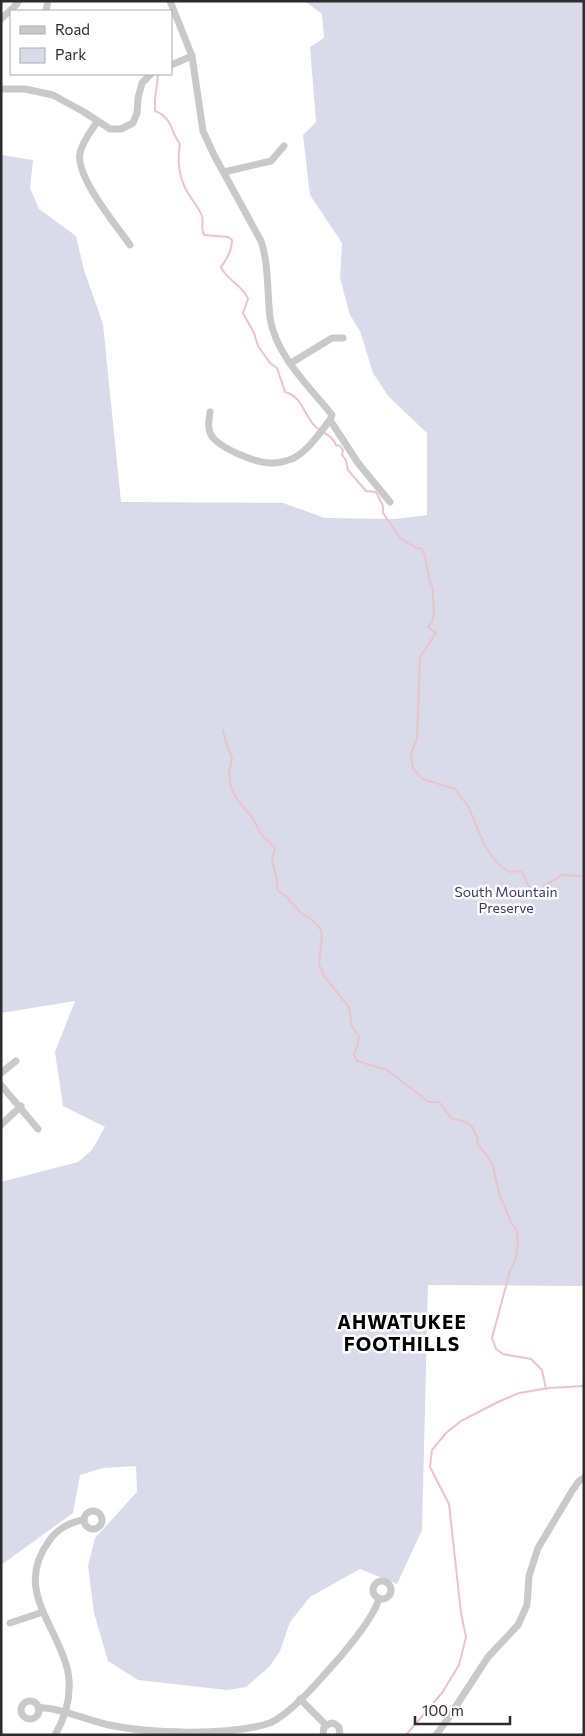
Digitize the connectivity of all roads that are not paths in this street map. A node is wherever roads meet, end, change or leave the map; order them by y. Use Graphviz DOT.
graph roads {
  1 [pos="170,1"];
  2 [pos="192,56"];
  3 [pos="172,65"];
  4 [pos="150,75"];
  5 [pos="1,89"];
  6 [pos="97,122"];
  7 [pos="284,146"];
  8 [pos="224,172"];
  9 [pos="130,244"];
  10 [pos="343,338"];
  11 [pos="291,364"];
  12 [pos="210,412"];
  13 [pos="330,420"];
  14 [pos="390,502"];
  15 [pos="16,1062"];
  16 [pos="1,1073"];
  17 [pos="1,1085"];
  18 [pos="20,1106"];
  19 [pos="1,1125"];
  20 [pos="38,1129"];
  21 [pos="584,1478"];
  22 [pos="84,1520"];
  23 [pos="379,1598"];
  24 [pos="43,1612"];
  25 [pos="10,1623"];
  26 [pos="300,1699"];
  27 [pos="38,1708"];
  28 [pos="65,1714"];
  29 [pos="326,1725"];
  30 [pos="152,1733"];
  31 [pos="236,1734"];
  32 [pos="55,1735"];
  33 [pos="323,1735"];
  34 [pos="340,1735"];
  35 [pos="436,1735"];
  1 -- 2 [label="street"];
  2 -- 3 [label="street"];
  2 -- 8 [label="street"];
  4 -- 6 [label="street"];
  5 -- 6 [label="street"];
  6 -- 9 [label="street"];
  7 -- 8 [label="street"];
  8 -- 11 [label="street"];
  10 -- 11 [label="street"];
  11 -- 13 [label="street"];
  12 -- 13 [label="street"];
  13 -- 14 [label="street"];
  15 -- 16 [label="street"];
  17 -- 18 [label="street"];
  18 -- 19 [label="street"];
  18 -- 20 [label="street"];
  21 -- 35 [label="street"];
  22 -- 24 [label="street"];
  23 -- 26 [label="street"];
  24 -- 25 [label="street"];
  24 -- 28 [label="street"];
  26 -- 29 [label="street"];
  26 -- 31 [label="street"];
  27 -- 28 [label="street"];
  28 -- 30 [label="street"];
  28 -- 32 [label="street"];
  29 -- 33 [label="street"];
  29 -- 34 [label="street"];
  30 -- 31 [label="street"];
}
